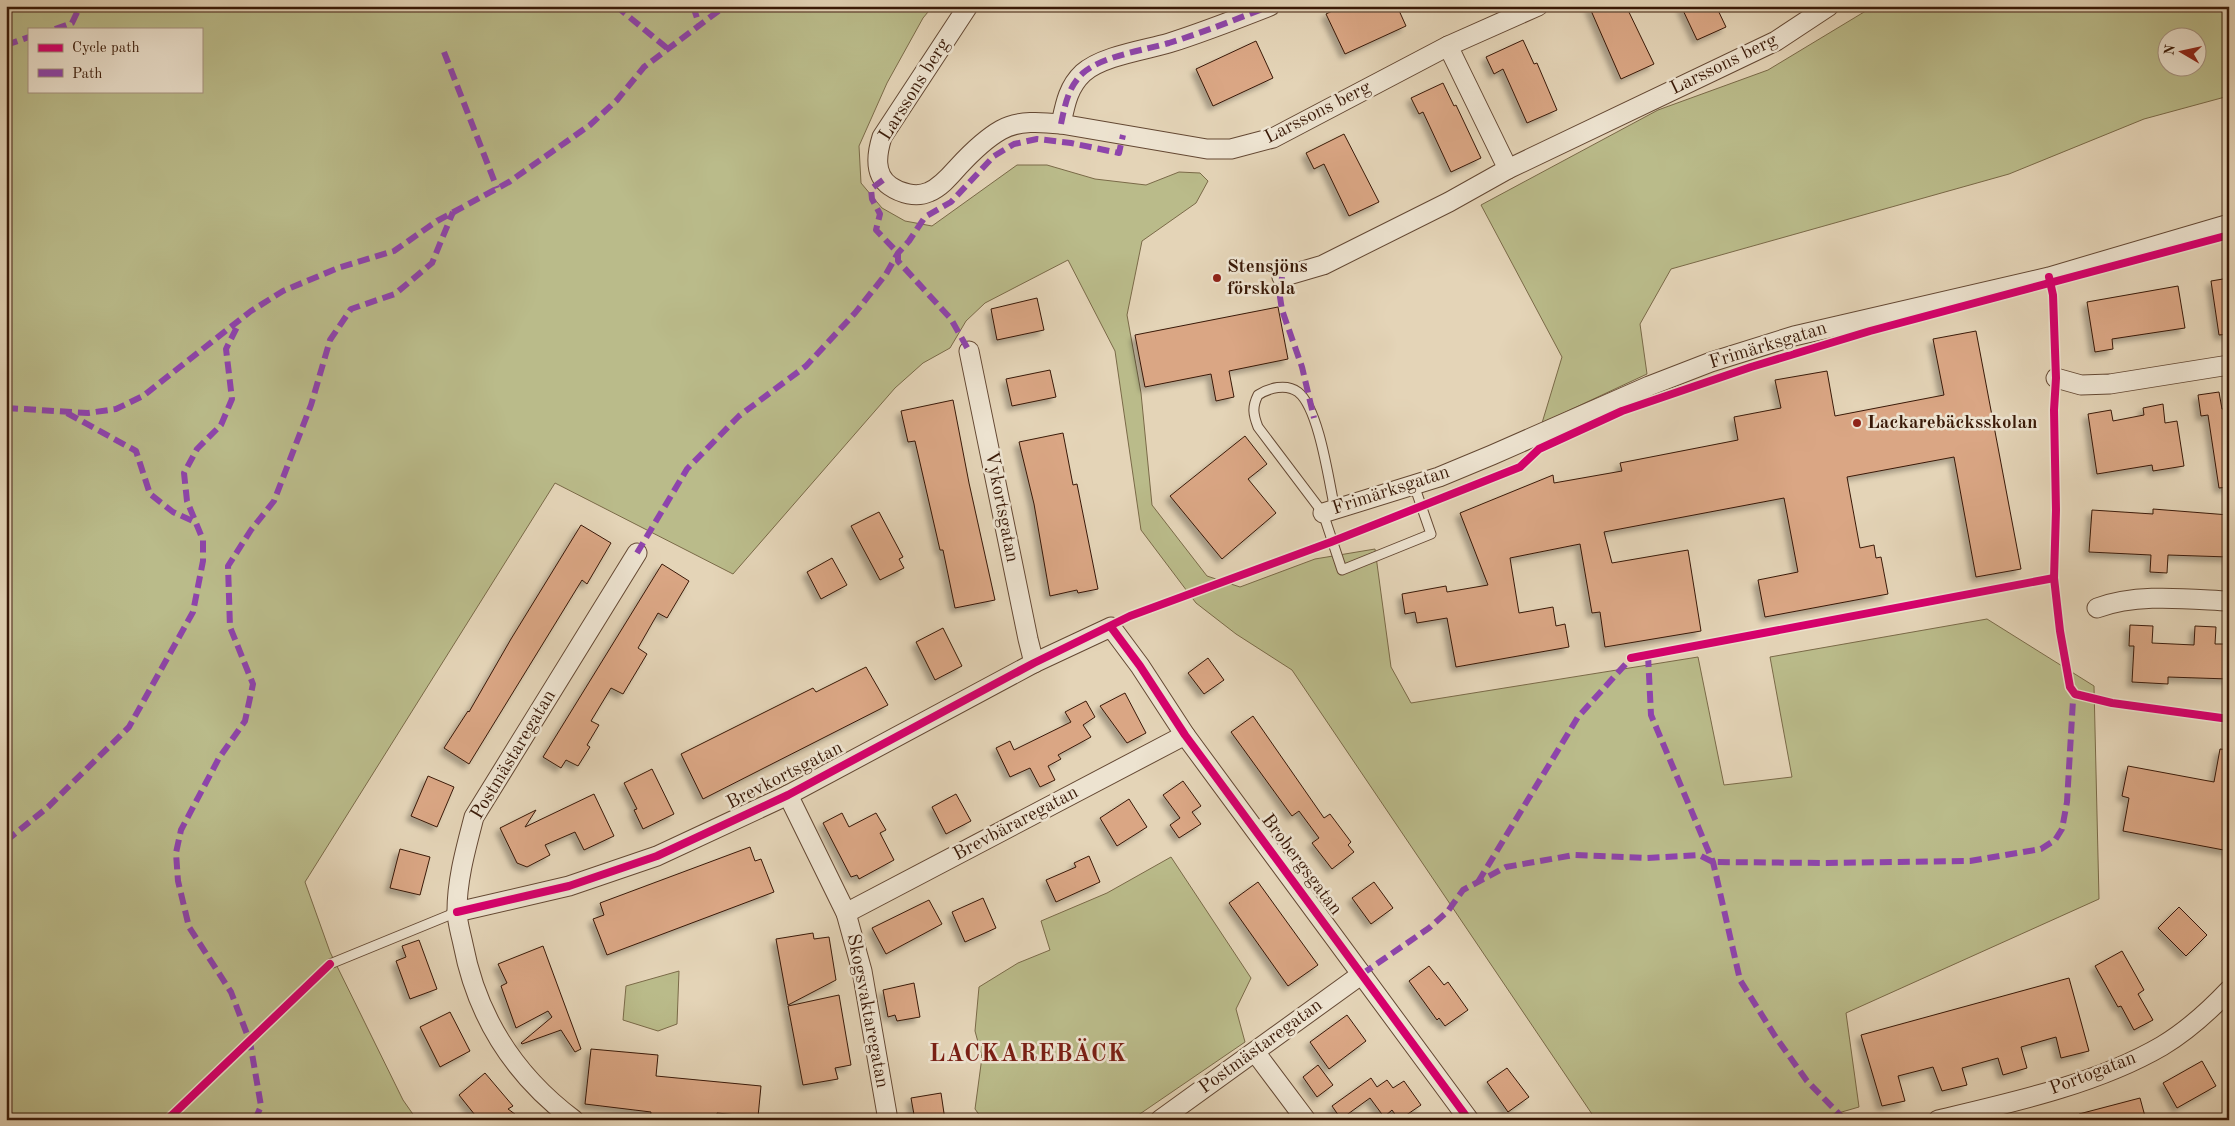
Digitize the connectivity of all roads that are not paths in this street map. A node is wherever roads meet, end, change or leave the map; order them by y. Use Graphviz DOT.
graph roads {
  1 [pos="968,6"];
  2 [pos="1270,6"];
  3 [pos="1538,6"];
  4 [pos="1828,6"];
  5 [pos="1448,46"];
  6 [pos="1061,124"];
  7 [pos="1508,169"];
  8 [pos="2229,224"];
  9 [pos="1282,277"];
  10 [pos="970,351"];
  11 [pos="2229,365"];
  12 [pos="2056,378"];
  13 [pos="1414,485"];
  14 [pos="1329,511"];
  15 [pos="636,553"];
  16 [pos="2229,601"];
  17 [pos="2097,608"];
  18 [pos="1111,626"];
  19 [pos="1034,663"];
  20 [pos="1185,736"];
  21 [pos="788,795"];
  22 [pos="457,912"];
  23 [pos="846,913"];
  24 [pos="330,964"];
  25 [pos="1362,974"];
  26 [pos="2229,990"];
  27 [pos="1256,1052"];
  28 [pos="574,1120"];
  29 [pos="888,1120"];
  30 [pos="1160,1120"];
  31 [pos="1306,1120"];
  32 [pos="1469,1120"];
  33 [pos="1938,1120"];
  1 -- 6 [label="street, Larssons berg"];
  2 -- 6 [label="street"];
  3 -- 5 [label="street, Larssons berg"];
  4 -- 7 [label="street, Larssons berg"];
  5 -- 6 [label="street, Larssons berg"];
  5 -- 7 [label="street"];
  7 -- 9 [label="street, Larssons berg"];
  8 -- 13 [label="street, Frimärksgatan"];
  10 -- 19 [label="street, Vykortsgatan"];
  11 -- 12 [label="street"];
  13 -- 14 [label="street, Frimärksgatan"];
  13 -- 14 [label="lane"];
  14 -- 14 [label="lane"];
  15 -- 22 [label="street, Postmästaregatan"];
  16 -- 17 [label="street"];
  18 -- 19 [label="street, Brevkortsgatan"];
  18 -- 20 [label="street, Brobergsgatan"];
  19 -- 21 [label="street, Brevkortsgatan"];
  20 -- 23 [label="street, Brevbäraregatan"];
  20 -- 25 [label="street, Brobergsgatan"];
  21 -- 22 [label="street, Brevkortsgatan"];
  21 -- 23 [label="street, Skogsvaktaregatan"];
  22 -- 24 [label="lane"];
  22 -- 28 [label="street, Postmästaregatan"];
  23 -- 29 [label="street, Skogsvaktaregatan"];
  25 -- 27 [label="street, Postmästaregatan"];
  25 -- 32 [label="street, Brobergsgatan"];
  26 -- 33 [label="street, Portogatan"];
  27 -- 30 [label="street, Postmästaregatan"];
  27 -- 31 [label="street"];
}
